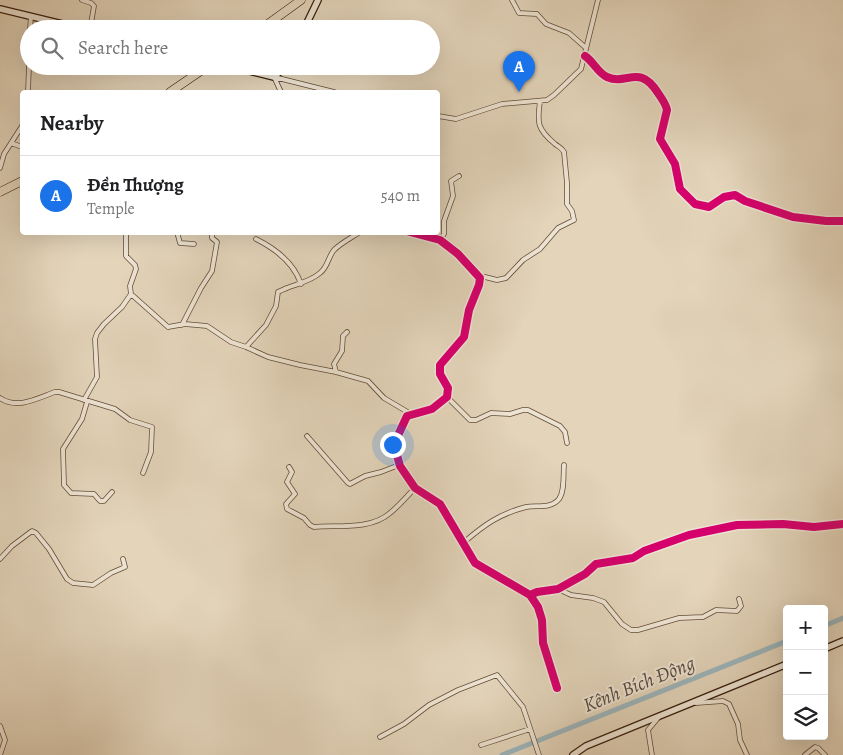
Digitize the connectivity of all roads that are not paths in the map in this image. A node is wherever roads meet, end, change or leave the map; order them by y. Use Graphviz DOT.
graph roads {
  1 [pos="82,0"];
  2 [pos="294,0"];
  3 [pos="301,0"];
  4 [pos="318,0"];
  5 [pos="512,0"];
  6 [pos="598,0"];
  7 [pos="0,9"];
  8 [pos="31,16"];
  9 [pos="31,20"];
  10 [pos="47,20"];
  11 [pos="92,20"];
  12 [pos="267,20"];
  13 [pos="273,20"];
  14 [pos="308,20"];
  15 [pos="586,48"];
  16 [pos="585,56"];
  17 [pos="29,75"];
  18 [pos="189,75"];
  19 [pos="195,75"];
  20 [pos="266,75"];
  21 [pos="274,77"];
  22 [pos="28,90"];
  23 [pos="167,90"];
  24 [pos="173,90"];
  25 [pos="280,90"];
  26 [pos="326,90"];
  27 [pos="540,101"];
  28 [pos="440,116"];
  29 [pos="20,129"];
  30 [pos="11,143"];
  31 [pos="20,146"];
  32 [pos="0,168"];
  33 [pos="459,176"];
  34 [pos="20,177"];
  35 [pos="20,182"];
  36 [pos="0,187"];
  37 [pos="0,192"];
  38 [pos="843,221"];
  39 [pos="126,235"];
  40 [pos="178,235"];
  41 [pos="212,235"];
  42 [pos="355,235"];
  43 [pos="421,235"];
  44 [pos="256,239"];
  45 [pos="440,240"];
  46 [pos="194,244"];
  47 [pos="480,278"];
  48 [pos="301,284"];
  49 [pos="131,294"];
  50 [pos="182,325"];
  51 [pos="346,332"];
  52 [pos="246,347"];
  53 [pos="336,372"];
  54 [pos="447,397"];
  55 [pos="0,398"];
  56 [pos="86,401"];
  57 [pos="411,414"];
  58 [pos="307,436"];
  59 [pos="567,442"];
  60 [pos="564,464"];
  61 [pos="399,465"];
  62 [pos="289,467"];
  63 [pos="143,474"];
  64 [pos="415,488"];
  65 [pos="112,492"];
  66 [pos="843,524"];
  67 [pos="463,543"];
  68 [pos="123,559"];
  69 [pos="0,560"];
  70 [pos="558,589"];
  71 [pos="530,595"];
  72 [pos="739,599"];
  73 [pos="843,641"];
  74 [pos="828,647"];
  75 [pos="783,666"];
  76 [pos="557,688"];
  77 [pos="691,704"];
  78 [pos="660,716"];
  79 [pos="0,726"];
  80 [pos="531,731"];
  81 [pos="380,737"];
  82 [pos="481,745"];
  83 [pos="0,755"];
  84 [pos="539,755"];
  85 [pos="573,755"];
  86 [pos="652,755"];
  87 [pos="747,755"];
  88 [pos="805,755"];
  89 [pos="825,755"];
  1 -- 11 [label="street"];
  2 -- 12 [label="highway"];
  3 -- 13 [label="highway"];
  4 -- 14 [label="main road"];
  5 -- 15 [label="street"];
  6 -- 15 [label="street"];
  7 -- 8 [label="main road"];
  8 -- 9 [label="street"];
  8 -- 10 [label="main road"];
  15 -- 16 [label="street"];
  16 -- 27 [label="street"];
  16 -- 38 [label="street"];
  17 -- 22 [label="street"];
  18 -- 23 [label="highway"];
  19 -- 24 [label="highway"];
  20 -- 21 [label="main road"];
  21 -- 25 [label="street"];
  21 -- 26 [label="street"];
  27 -- 28 [label="street"];
  27 -- 47 [label="street"];
  29 -- 30 [label="street"];
  30 -- 31 [label="street"];
  30 -- 32 [label="street"];
  33 -- 45 [label="street"];
  34 -- 36 [label="highway"];
  35 -- 37 [label="highway"];
  39 -- 49 [label="street"];
  40 -- 46 [label="street"];
  41 -- 50 [label="street"];
  42 -- 48 [label="street"];
  43 -- 45 [label="street"];
  44 -- 48 [label="street"];
  45 -- 47 [label="street"];
  47 -- 54 [label="street"];
  48 -- 52 [label="street"];
  49 -- 50 [label="street"];
  49 -- 56 [label="street"];
  50 -- 52 [label="street"];
  51 -- 53 [label="street"];
  52 -- 53 [label="street"];
  53 -- 57 [label="street"];
  54 -- 57 [label="street"];
  54 -- 59 [label="street"];
  55 -- 56 [label="street"];
  56 -- 63 [label="street"];
  56 -- 65 [label="street"];
  57 -- 61 [label="street"];
  58 -- 61 [label="street"];
  60 -- 67 [label="street"];
  61 -- 64 [label="street"];
  62 -- 64 [label="street"];
  64 -- 67 [label="street"];
  66 -- 70 [label="street"];
  67 -- 71 [label="street"];
  68 -- 69 [label="street"];
  70 -- 71 [label="street"];
  70 -- 72 [label="street"];
  71 -- 76 [label="street"];
  73 -- 74 [label="main road"];
  75 -- 77 [label="main road"];
  77 -- 78 [label="main road"];
  77 -- 87 [label="street"];
  78 -- 85 [label="main road"];
  78 -- 86 [label="street"];
  79 -- 83 [label="street"];
  80 -- 81 [label="street"];
  80 -- 82 [label="street"];
  80 -- 84 [label="street"];
  88 -- 89 [label="street"];
}
